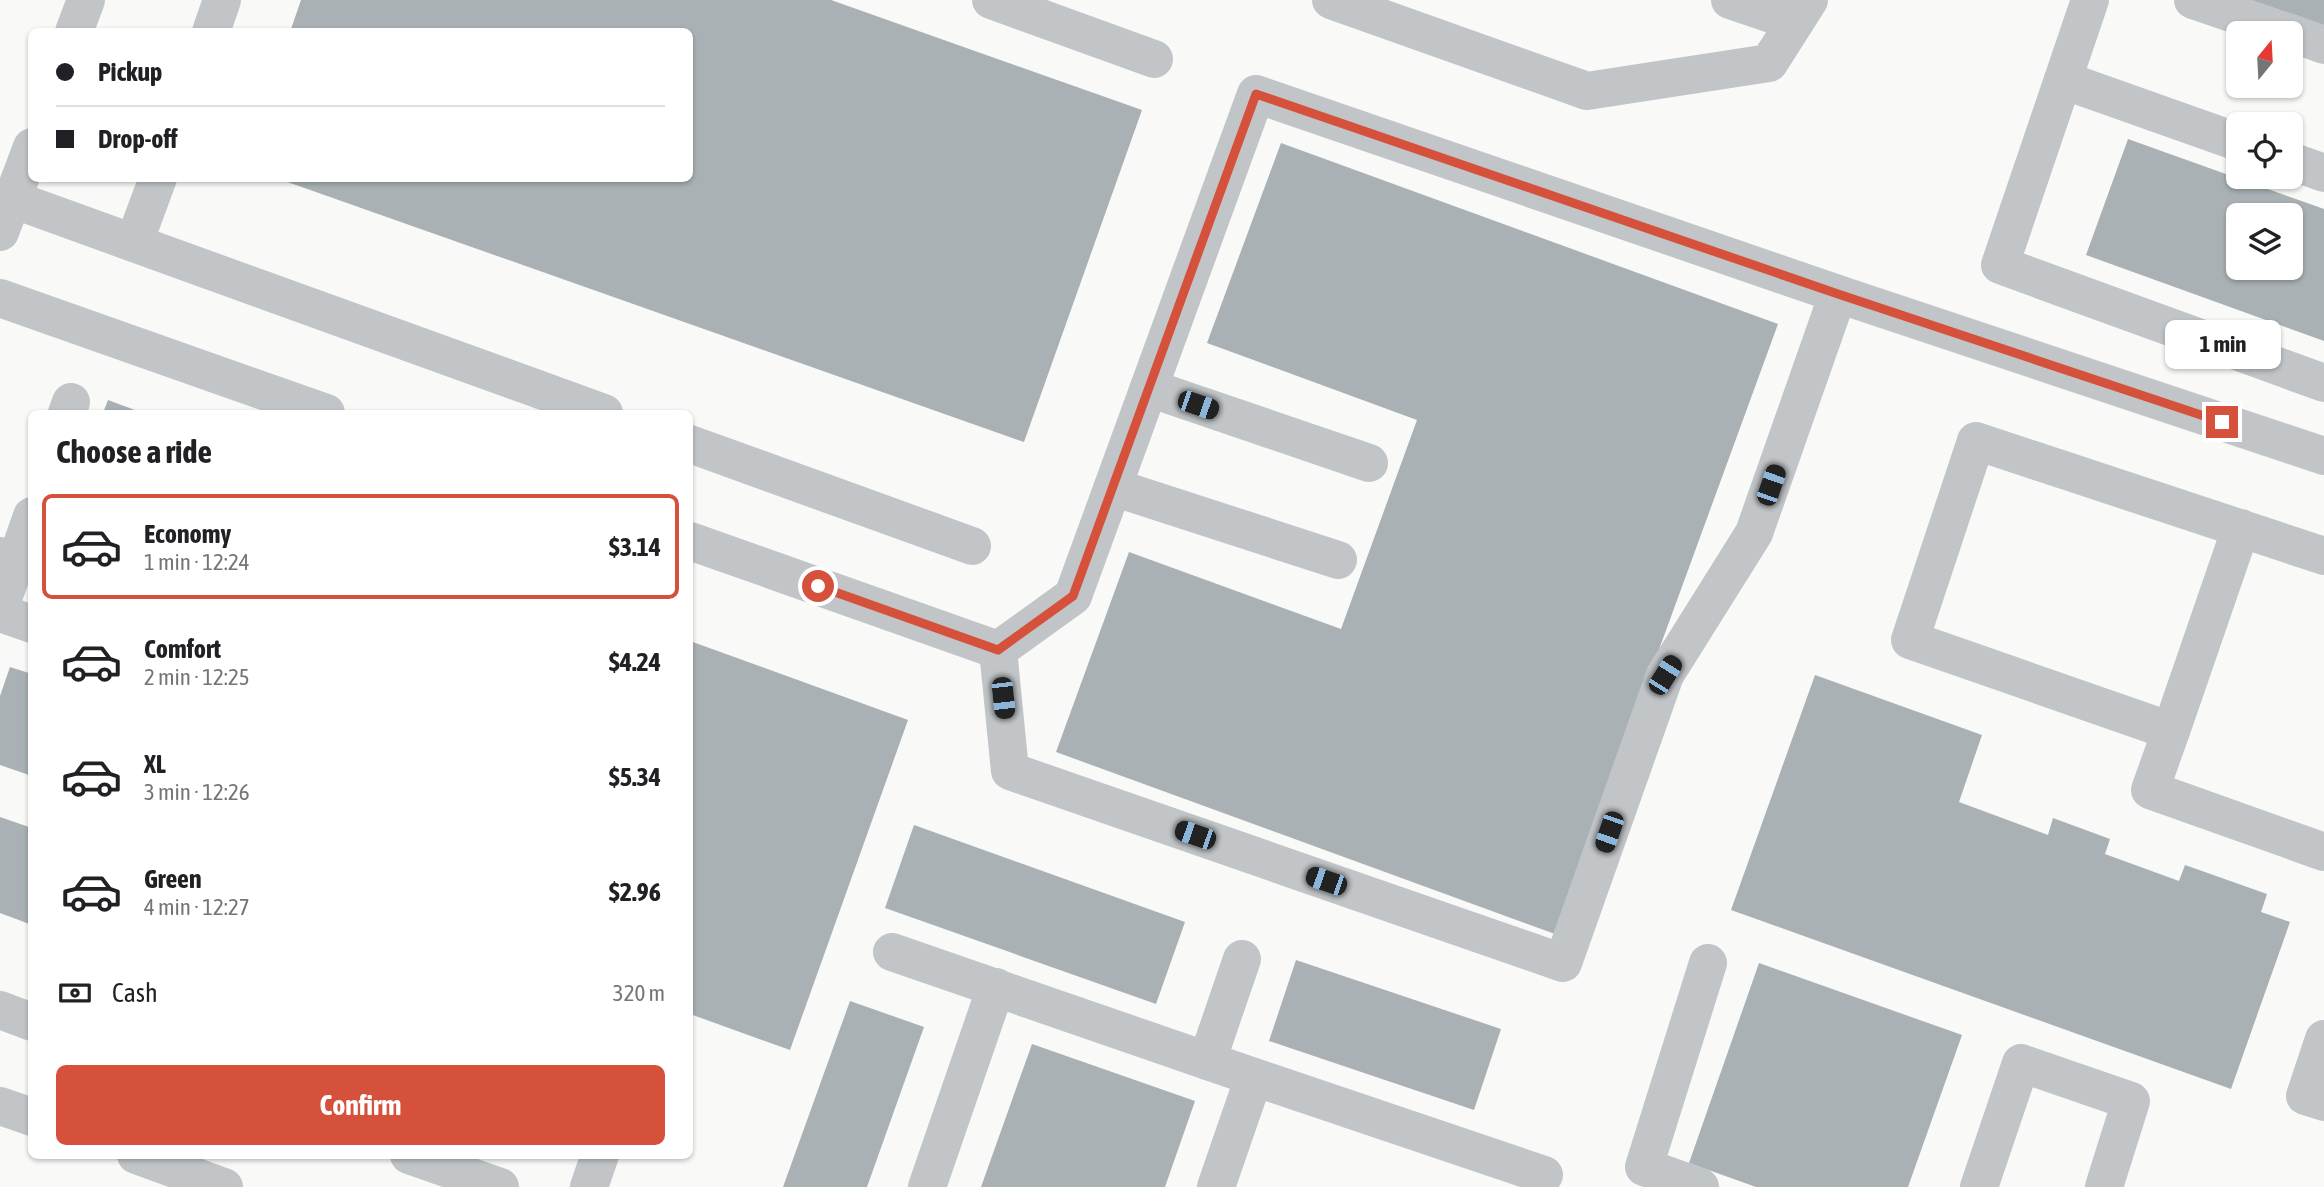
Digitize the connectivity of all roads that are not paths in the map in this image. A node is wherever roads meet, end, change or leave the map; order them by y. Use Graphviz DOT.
graph roads {
  1 [pos="86,0"];
  2 [pos="222,0"];
  3 [pos="991,0"];
  4 [pos="1331,0"];
  5 [pos="1730,0"];
  6 [pos="2090,0"];
  7 [pos="2193,0"];
  8 [pos="1802,11"];
  9 [pos="2255,21"];
  10 [pos="76,28"];
  11 [pos="212,28"];
  12 [pos="2303,37"];
  13 [pos="2324,45"];
  14 [pos="1154,59"];
  15 [pos="2063,80"];
  16 [pos="2226,138"];
  17 [pos="28,157"];
  18 [pos="2303,165"];
  19 [pos="2324,173"];
  20 [pos="157,182"];
  21 [pos="6,216"];
  22 [pos="134,243"];
  23 [pos="1838,294"];
  24 [pos="0,298"];
  25 [pos="2324,383"];
  26 [pos="1149,388"];
  27 [pos="317,410"];
  28 [pos="596,410"];
  29 [pos="693,445"];
  30 [pos="2324,456"];
  31 [pos="1369,463"];
  32 [pos="1113,486"];
  33 [pos="28,524"];
  34 [pos="2241,528"];
  35 [pos="693,542"];
  36 [pos="972,546"];
  37 [pos="2324,556"];
  38 [pos="8,559"];
  39 [pos="1338,560"];
  40 [pos="0,607"];
  41 [pos="0,613"];
  42 [pos="28,623"];
  43 [pos="998,650"];
  44 [pos="2172,731"];
  45 [pos="2324,852"];
  46 [pos="892,952"];
  47 [pos="1242,959"];
  48 [pos="1708,963"];
  49 [pos="996,987"];
  50 [pos="2324,1039"];
  51 [pos="1207,1061"];
  52 [pos="1254,1077"];
  53 [pos="2324,1102"];
  54 [pos="0,1106"];
  55 [pos="28,1116"];
  56 [pos="147,1159"];
  57 [pos="420,1159"];
  58 [pos="599,1159"];
  59 [pos="1544,1175"];
  60 [pos="224,1187"];
  61 [pos="499,1187"];
  62 [pos="589,1187"];
  63 [pos="927,1187"];
  64 [pos="1216,1187"];
  65 [pos="1700,1187"];
  66 [pos="1979,1187"];
  67 [pos="2104,1187"];
  1 -- 10 [label="street"];
  2 -- 11 [label="street"];
  3 -- 14 [label="street"];
  4 -- 8 [label="street"];
  5 -- 8 [label="street"];
  6 -- 15 [label="street"];
  7 -- 9 [label="street"];
  12 -- 13 [label="street"];
  15 -- 16 [label="street"];
  15 -- 25 [label="street"];
  17 -- 21 [label="street"];
  18 -- 19 [label="street"];
  20 -- 22 [label="street"];
  21 -- 22 [label="street"];
  22 -- 28 [label="street"];
  23 -- 26 [label="street"];
  23 -- 30 [label="street"];
  23 -- 43 [label="street"];
  24 -- 27 [label="street"];
  26 -- 31 [label="street"];
  26 -- 32 [label="street"];
  29 -- 36 [label="street"];
  32 -- 39 [label="street"];
  32 -- 43 [label="street"];
  33 -- 38 [label="street"];
  34 -- 37 [label="street"];
  34 -- 44 [label="street"];
  34 -- 44 [label="street"];
  35 -- 43 [label="street"];
  38 -- 40 [label="street"];
  41 -- 42 [label="street"];
  44 -- 45 [label="street"];
  46 -- 49 [label="street"];
  47 -- 51 [label="street"];
  48 -- 65 [label="street"];
  49 -- 51 [label="street"];
  49 -- 63 [label="street"];
  50 -- 53 [label="street"];
  51 -- 52 [label="street"];
  52 -- 59 [label="street"];
  52 -- 64 [label="street"];
  54 -- 55 [label="street"];
  56 -- 60 [label="street"];
  57 -- 61 [label="street"];
  58 -- 62 [label="street"];
  66 -- 67 [label="street"];
}
